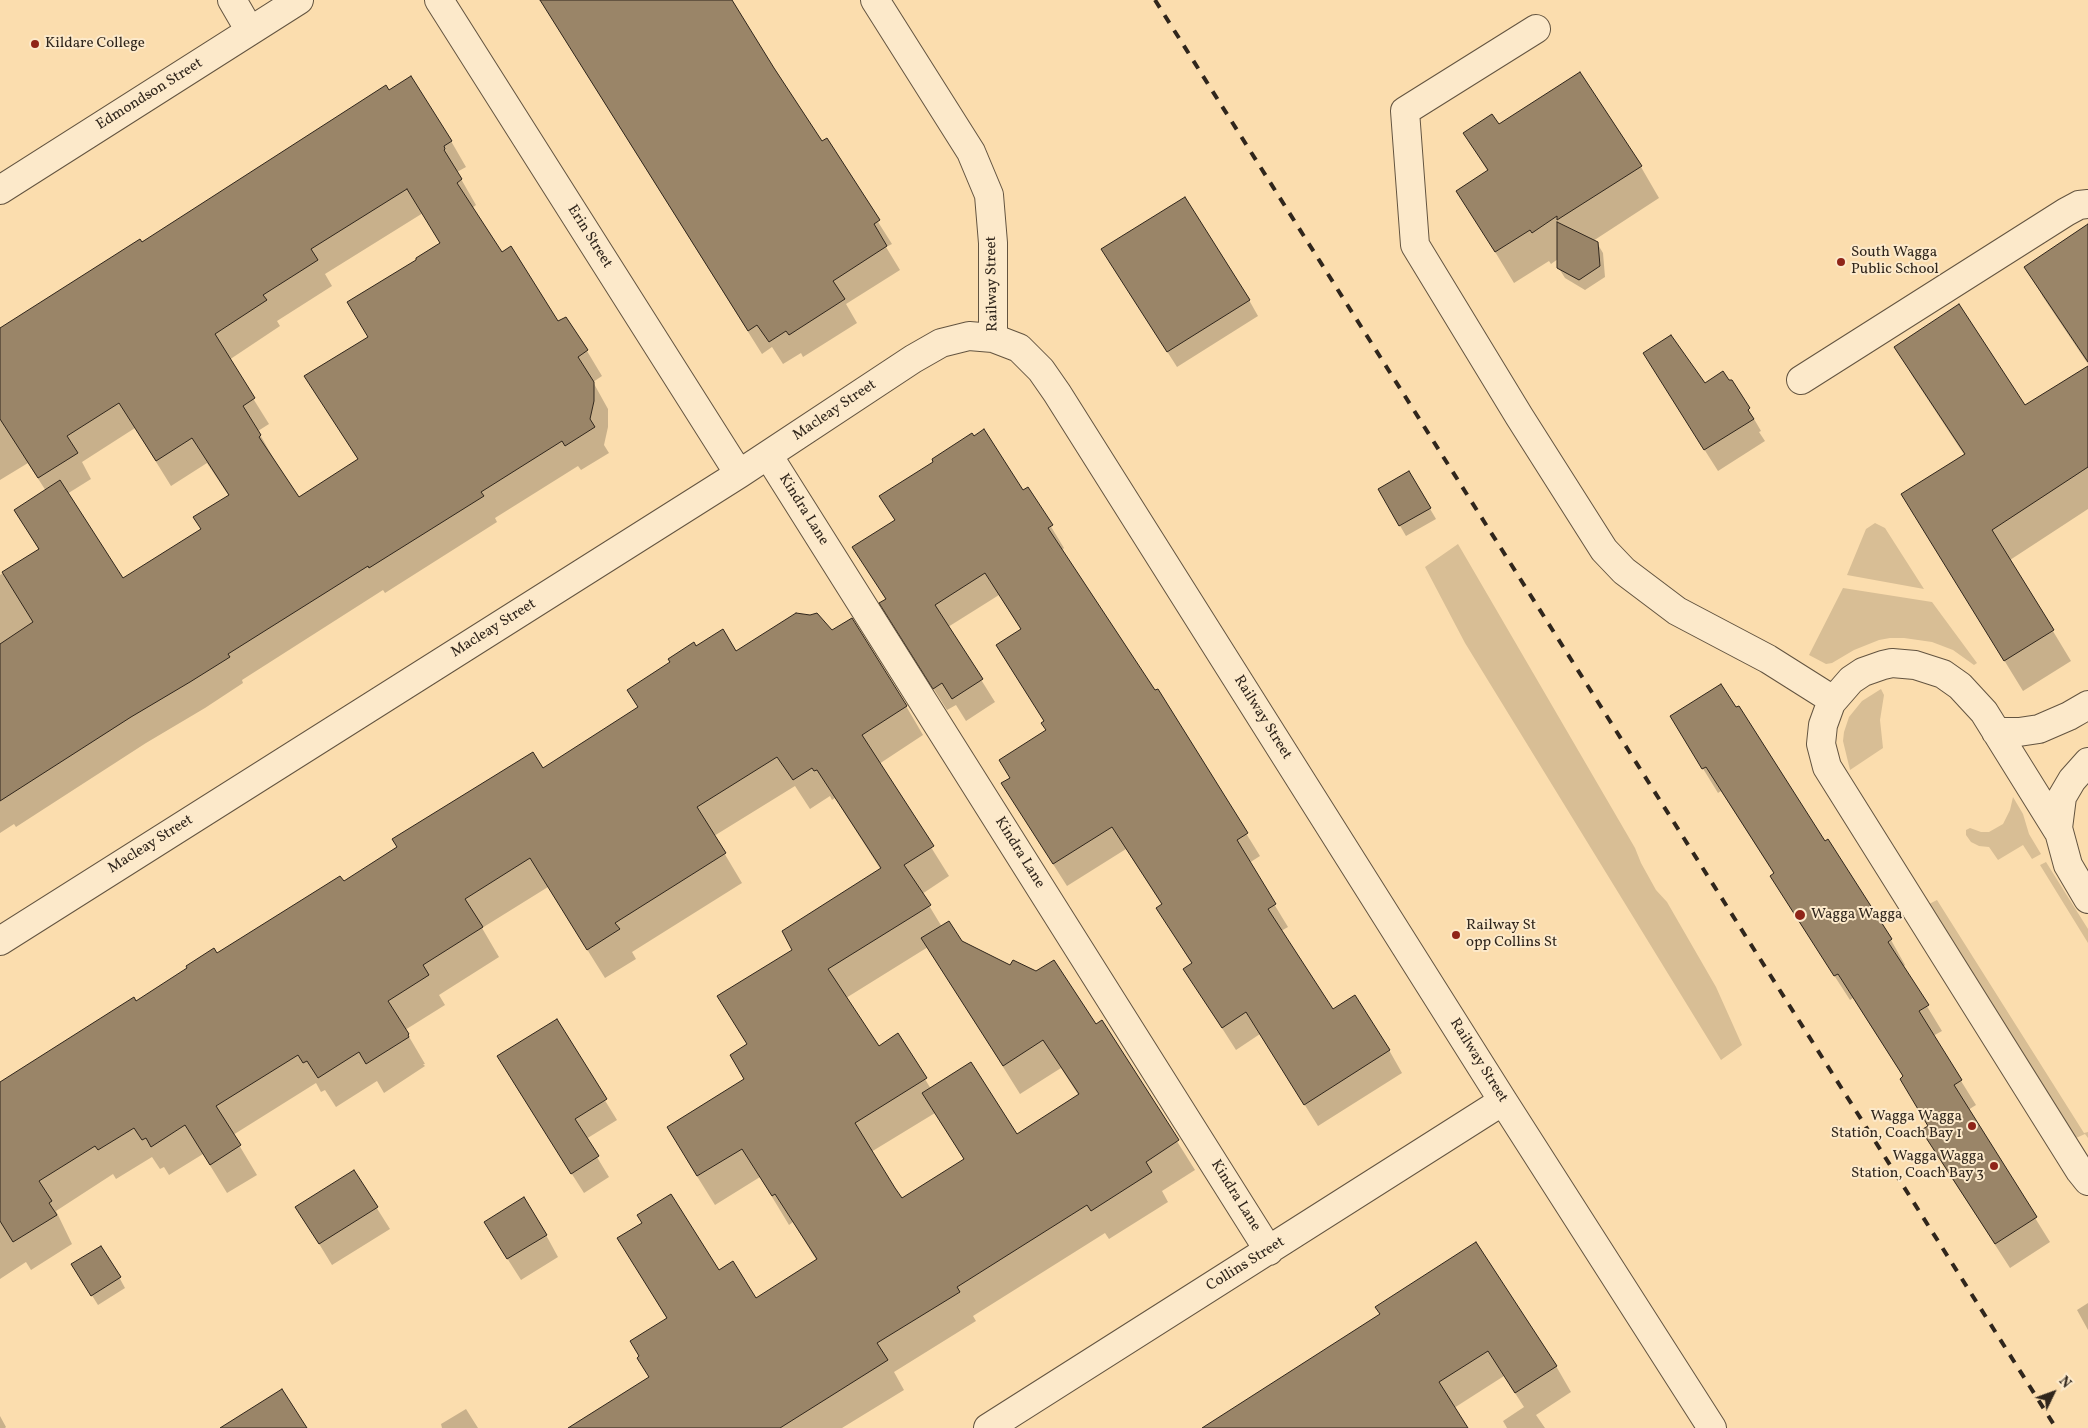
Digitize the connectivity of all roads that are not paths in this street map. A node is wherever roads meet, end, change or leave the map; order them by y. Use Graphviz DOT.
graph roads {
  1 [pos="232,0"];
  2 [pos="299,0"];
  3 [pos="439,0"];
  4 [pos="875,0"];
  5 [pos="1536,29"];
  6 [pos="250,31"];
  7 [pos="0,190"];
  8 [pos="2088,204"];
  9 [pos="994,338"];
  10 [pos="1801,380"];
  11 [pos="768,455"];
  12 [pos="739,474"];
  13 [pos="1833,700"];
  14 [pos="2088,705"];
  15 [pos="1996,732"];
  16 [pos="2088,762"];
  17 [pos="2058,831"];
  18 [pos="2088,899"];
  19 [pos="0,941"];
  20 [pos="1503,1101"];
  21 [pos="2088,1181"];
  22 [pos="1269,1251"];
  23 [pos="988,1428"];
  24 [pos="1712,1428"];
  1 -- 6 [label="street"];
  2 -- 6 [label="street, Edmondson Street"];
  3 -- 12 [label="street, Erin Street"];
  4 -- 9 [label="street, Railway Street"];
  5 -- 13 [label="street"];
  6 -- 7 [label="street, Edmondson Street"];
  8 -- 10 [label="street"];
  9 -- 11 [label="street, Macleay Street"];
  9 -- 20 [label="street, Railway Street"];
  11 -- 12 [label="street, Macleay Street"];
  11 -- 22 [label="street, Kindra Lane"];
  12 -- 19 [label="street, Macleay Street"];
  13 -- 15 [label="street"];
  13 -- 21 [label="street"];
  14 -- 15 [label="street"];
  15 -- 17 [label="street"];
  16 -- 17 [label="street"];
  17 -- 18 [label="street"];
  20 -- 22 [label="street, Collins Street"];
  20 -- 24 [label="street, Railway Street"];
  22 -- 23 [label="street, Collins Street"];
}
